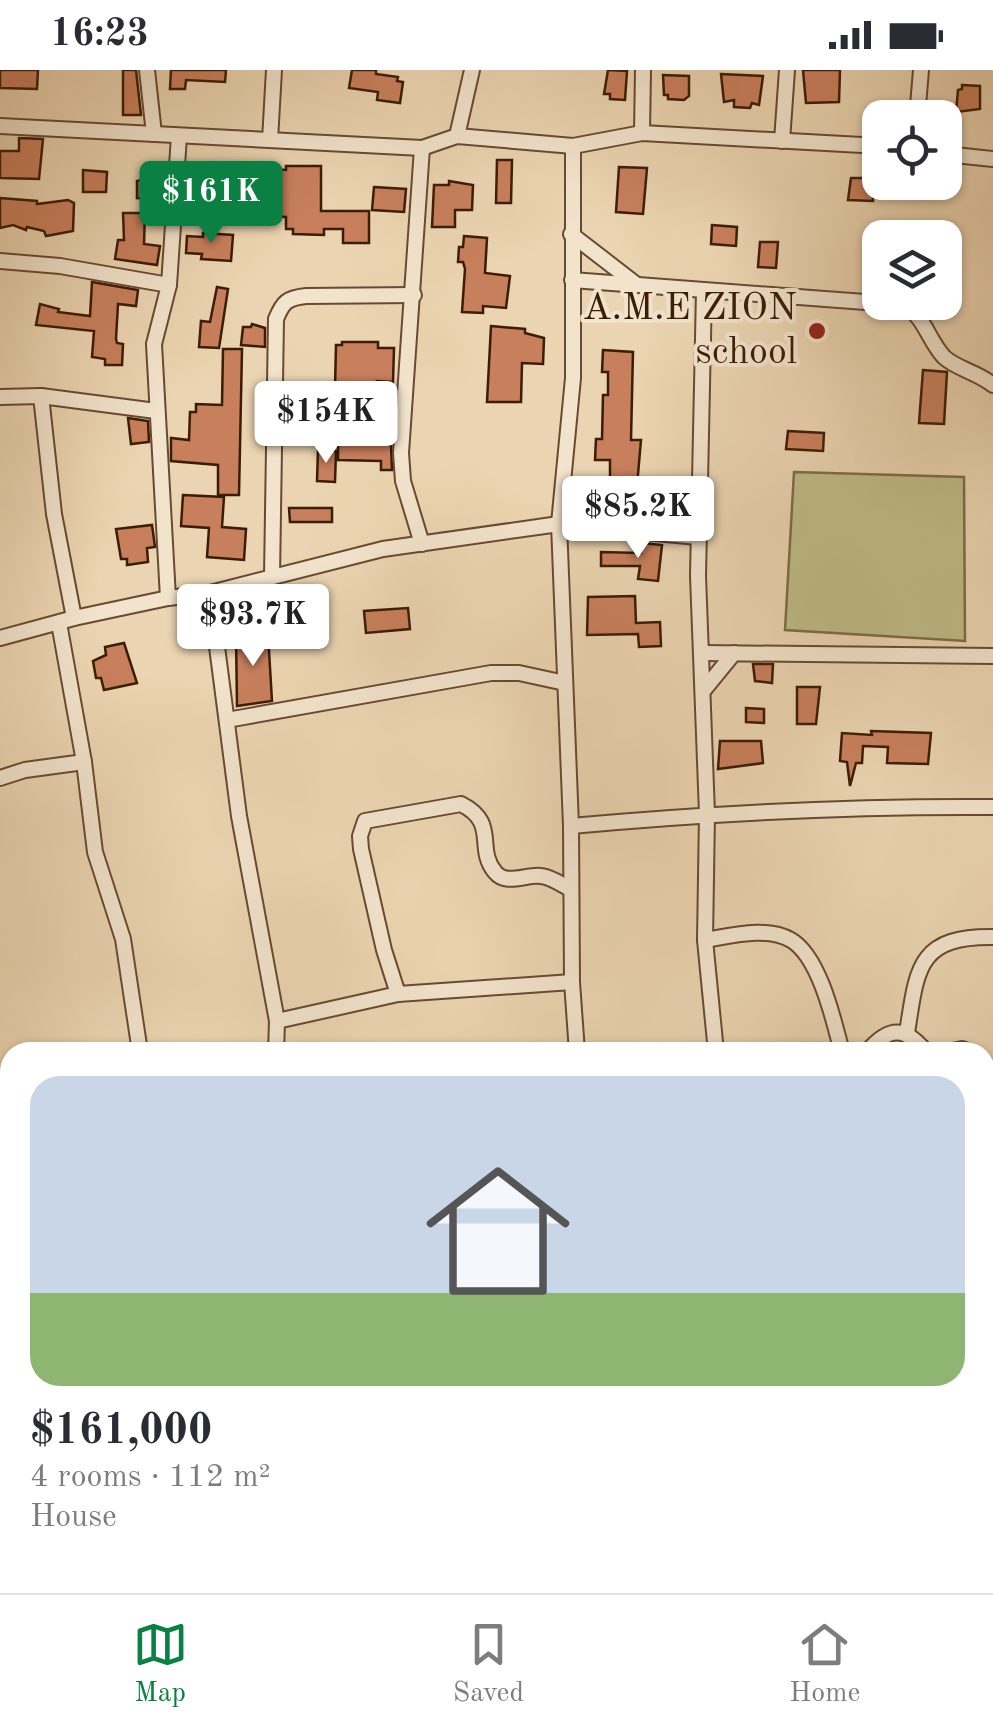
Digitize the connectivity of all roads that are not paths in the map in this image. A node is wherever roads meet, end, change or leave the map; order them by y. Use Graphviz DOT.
graph roads {
  1 [pos="147,70"];
  2 [pos="274,70"];
  3 [pos="472,70"];
  4 [pos="642,70"];
  5 [pos="788,70"];
  6 [pos="921,70"];
  7 [pos="918,100"];
  8 [pos="0,126"];
  9 [pos="642,133"];
  10 [pos="154,134"];
  11 [pos="179,136"];
  12 [pos="456,136"];
  13 [pos="270,140"];
  14 [pos="782,142"];
  15 [pos="862,145"];
  16 [pos="574,146"];
  17 [pos="422,148"];
  18 [pos="962,156"];
  19 [pos="993,159"];
  20 [pos="571,234"];
  21 [pos="0,262"];
  22 [pos="572,280"];
  23 [pos="169,284"];
  24 [pos="637,285"];
  25 [pos="704,291"];
  26 [pos="414,295"];
  27 [pos="993,385"];
  28 [pos="41,396"];
  29 [pos="0,397"];
  30 [pos="156,411"];
  31 [pos="559,524"];
  32 [pos="698,538"];
  33 [pos="422,544"];
  34 [pos="272,577"];
  35 [pos="210,593"];
  36 [pos="168,598"];
  37 [pos="74,618"];
  38 [pos="59,623"];
  39 [pos="0,638"];
  40 [pos="703,653"];
  41 [pos="734,653"];
  42 [pos="993,656"];
  43 [pos="565,684"];
  44 [pos="704,691"];
  45 [pos="227,720"];
  46 [pos="84,762"];
  47 [pos="0,778"];
  48 [pos="993,807"];
  49 [pos="707,814"];
  50 [pos="570,826"];
  51 [pos="570,888"];
  52 [pos="993,937"];
  53 [pos="705,940"];
  54 [pos="572,982"];
  55 [pos="398,994"];
  56 [pos="276,1021"];
  57 [pos="906,1033"];
  58 [pos="138,1042"];
  59 [pos="276,1042"];
  60 [pos="577,1042"];
  61 [pos="715,1042"];
  62 [pos="840,1042"];
  63 [pos="876,1042"];
  64 [pos="918,1042"];
  1 -- 10 [label="street"];
  2 -- 13 [label="street"];
  3 -- 12 [label="street"];
  4 -- 9 [label="street"];
  5 -- 14 [label="street"];
  6 -- 7 [label="street"];
  8 -- 10 [label="street"];
  9 -- 14 [label="street"];
  9 -- 16 [label="street"];
  10 -- 11 [label="street"];
  11 -- 13 [label="street"];
  11 -- 23 [label="street"];
  12 -- 16 [label="street"];
  12 -- 17 [label="street"];
  13 -- 17 [label="street"];
  14 -- 15 [label="street"];
  16 -- 20 [label="street"];
  17 -- 26 [label="street"];
  18 -- 19 [label="street"];
  20 -- 22 [label="street"];
  20 -- 24 [label="street"];
  21 -- 23 [label="street"];
  22 -- 24 [label="street"];
  22 -- 31 [label="street"];
  23 -- 30 [label="street"];
  24 -- 25 [label="street"];
  25 -- 27 [label="street"];
  25 -- 32 [label="street"];
  26 -- 33 [label="street"];
  26 -- 34 [label="street"];
  28 -- 29 [label="street"];
  28 -- 30 [label="street"];
  28 -- 37 [label="street"];
  30 -- 36 [label="street"];
  31 -- 32 [label="street"];
  31 -- 33 [label="street"];
  31 -- 43 [label="street"];
  32 -- 40 [label="street"];
  33 -- 34 [label="street"];
  34 -- 35 [label="street"];
  35 -- 36 [label="street"];
  35 -- 45 [label="street"];
  36 -- 37 [label="street"];
  37 -- 38 [label="street"];
  38 -- 39 [label="street"];
  38 -- 46 [label="street"];
  40 -- 41 [label="street"];
  40 -- 44 [label="street"];
  41 -- 42 [label="street"];
  41 -- 44 [label="street"];
  43 -- 45 [label="street"];
  43 -- 50 [label="street"];
  44 -- 49 [label="street"];
  45 -- 56 [label="street"];
  46 -- 47 [label="street"];
  46 -- 58 [label="street"];
  48 -- 49 [label="street"];
  49 -- 50 [label="street"];
  49 -- 53 [label="street"];
  50 -- 51 [label="street"];
  51 -- 54 [label="street"];
  51 -- 55 [label="street"];
  52 -- 57 [label="street"];
  53 -- 61 [label="street"];
  53 -- 62 [label="street"];
  54 -- 55 [label="street"];
  54 -- 60 [label="street"];
  55 -- 56 [label="street"];
  56 -- 59 [label="street"];
  57 -- 63 [label="street"];
  57 -- 64 [label="street"];
}
